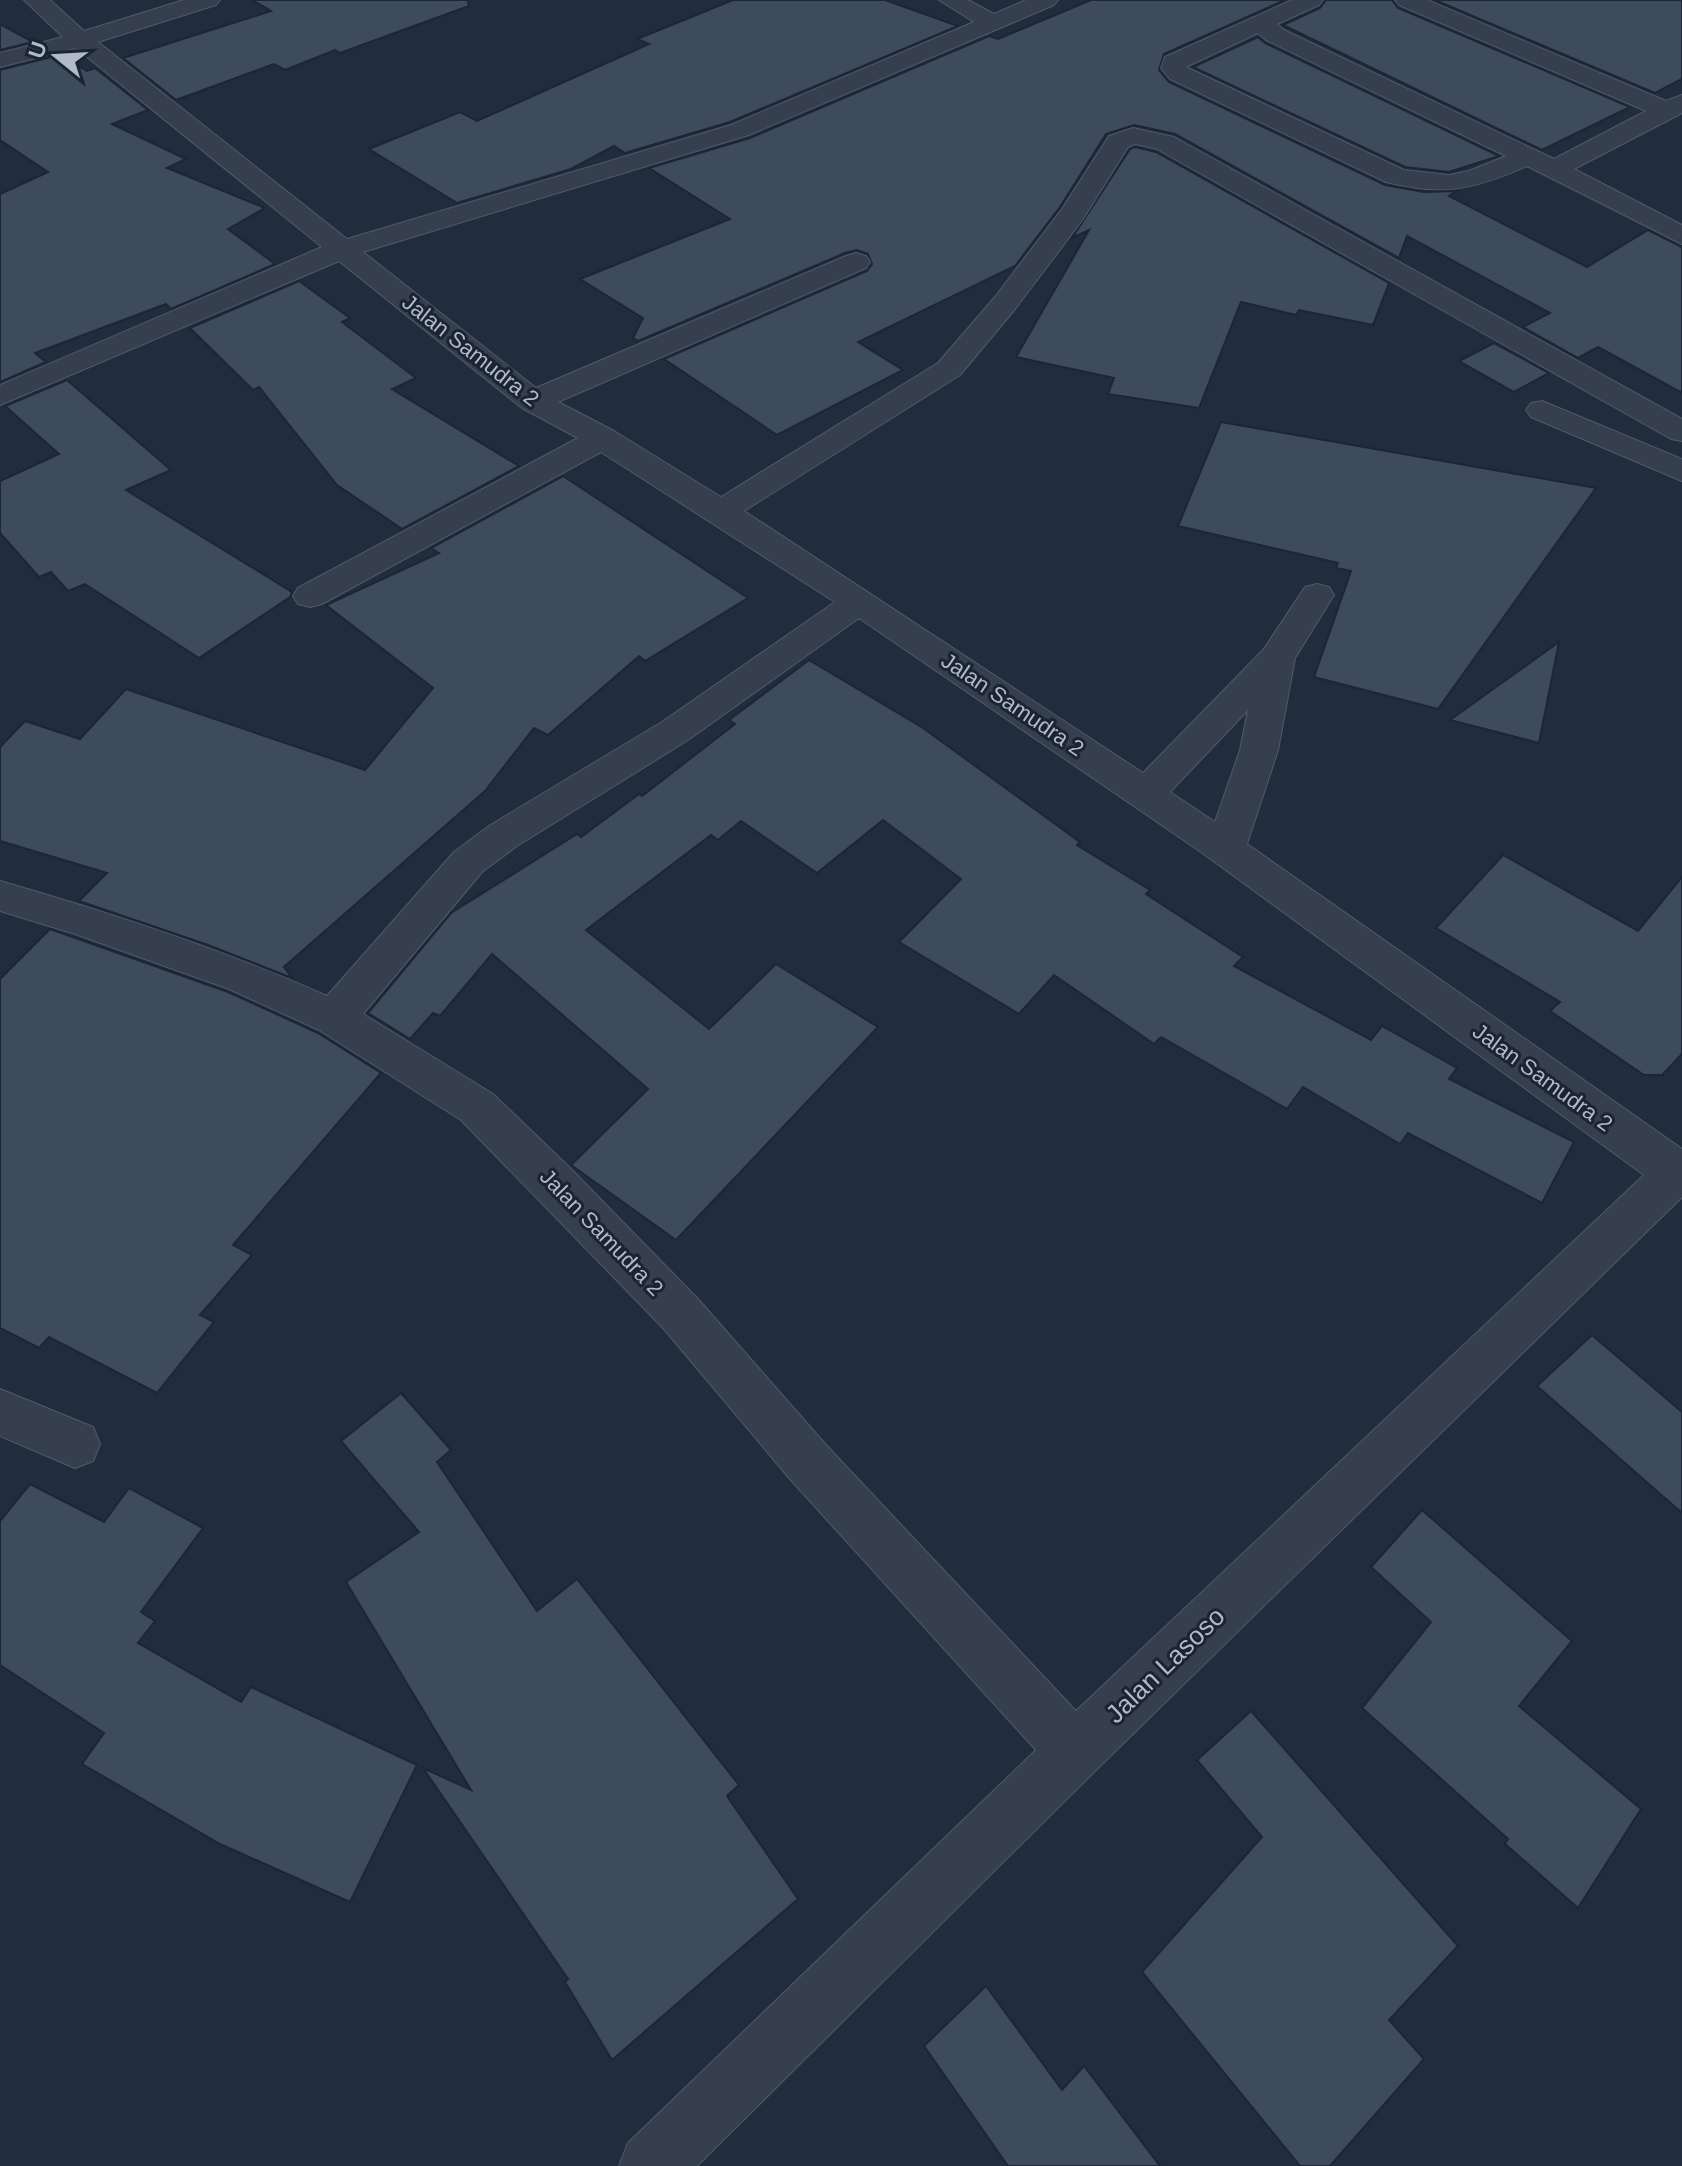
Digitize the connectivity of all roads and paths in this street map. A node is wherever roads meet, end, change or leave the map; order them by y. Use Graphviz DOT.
graph roads {
  1 [pos="36,0"];
  2 [pos="208,0"];
  3 [pos="951,0"];
  4 [pos="1046,0"];
  5 [pos="1311,0"];
  6 [pos="1407,0"];
  7 [pos="993,23"];
  8 [pos="1261,24"];
  9 [pos="80,40"];
  10 [pos="0,60"];
  11 [pos="1674,107"];
  12 [pos="1528,156"];
  13 [pos="1554,169"];
  14 [pos="1682,236"];
  15 [pos="342,249"];
  16 [pos="856,262"];
  17 [pos="0,396"];
  18 [pos="533,401"];
  19 [pos="1542,410"];
  20 [pos="1682,432"];
  21 [pos="603,438"];
  22 [pos="1682,471"];
  23 [pos="721,511"];
  24 [pos="1317,595"];
  25 [pos="310,596"];
  26 [pos="859,602"];
  27 [pos="1277,658"];
  28 [pos="1145,794"];
  29 [pos="1226,848"];
  30 [pos="0,896"];
  31 [pos="334,1018"];
  32 [pos="1680,1173"];
  33 [pos="0,1412"];
  34 [pos="75,1444"];
  35 [pos="1075,1751"];
  36 [pos="651,2166"];
  1 -- 9 [label="street, Jalan Samudra 2"];
  2 -- 9 [label="street"];
  3 -- 7 [label="street"];
  4 -- 7 [label="street"];
  5 -- 8 [label="street"];
  6 -- 11 [label="street"];
  7 -- 15 [label="street"];
  8 -- 12 [label="street"];
  8 -- 12 [label="street"];
  9 -- 10 [label="street"];
  9 -- 15 [label="street, Jalan Samudra 2"];
  11 -- 13 [label="street"];
  12 -- 13 [label="street"];
  13 -- 14 [label="street"];
  15 -- 17 [label="street"];
  15 -- 18 [label="street, Jalan Samudra 2"];
  16 -- 18 [label="street"];
  18 -- 21 [label="street, Jalan Samudra 2"];
  19 -- 22 [label="street"];
  20 -- 23 [label="street"];
  21 -- 23 [label="street, Jalan Samudra 2"];
  21 -- 25 [label="street"];
  23 -- 26 [label="street, Jalan Samudra 2"];
  24 -- 27 [label="street"];
  26 -- 28 [label="street, Jalan Samudra 2"];
  26 -- 31 [label="street"];
  27 -- 28 [label="street"];
  27 -- 29 [label="street"];
  28 -- 29 [label="street, Jalan Samudra 2"];
  29 -- 32 [label="street, Jalan Samudra 2"];
  30 -- 31 [label="street, Jalan Samudra 2"];
  31 -- 35 [label="street, Jalan Samudra 2"];
  32 -- 35 [label="street, Jalan Lasoso"];
  33 -- 34 [label="street"];
  35 -- 36 [label="street, Jalan Lasoso"];
}
